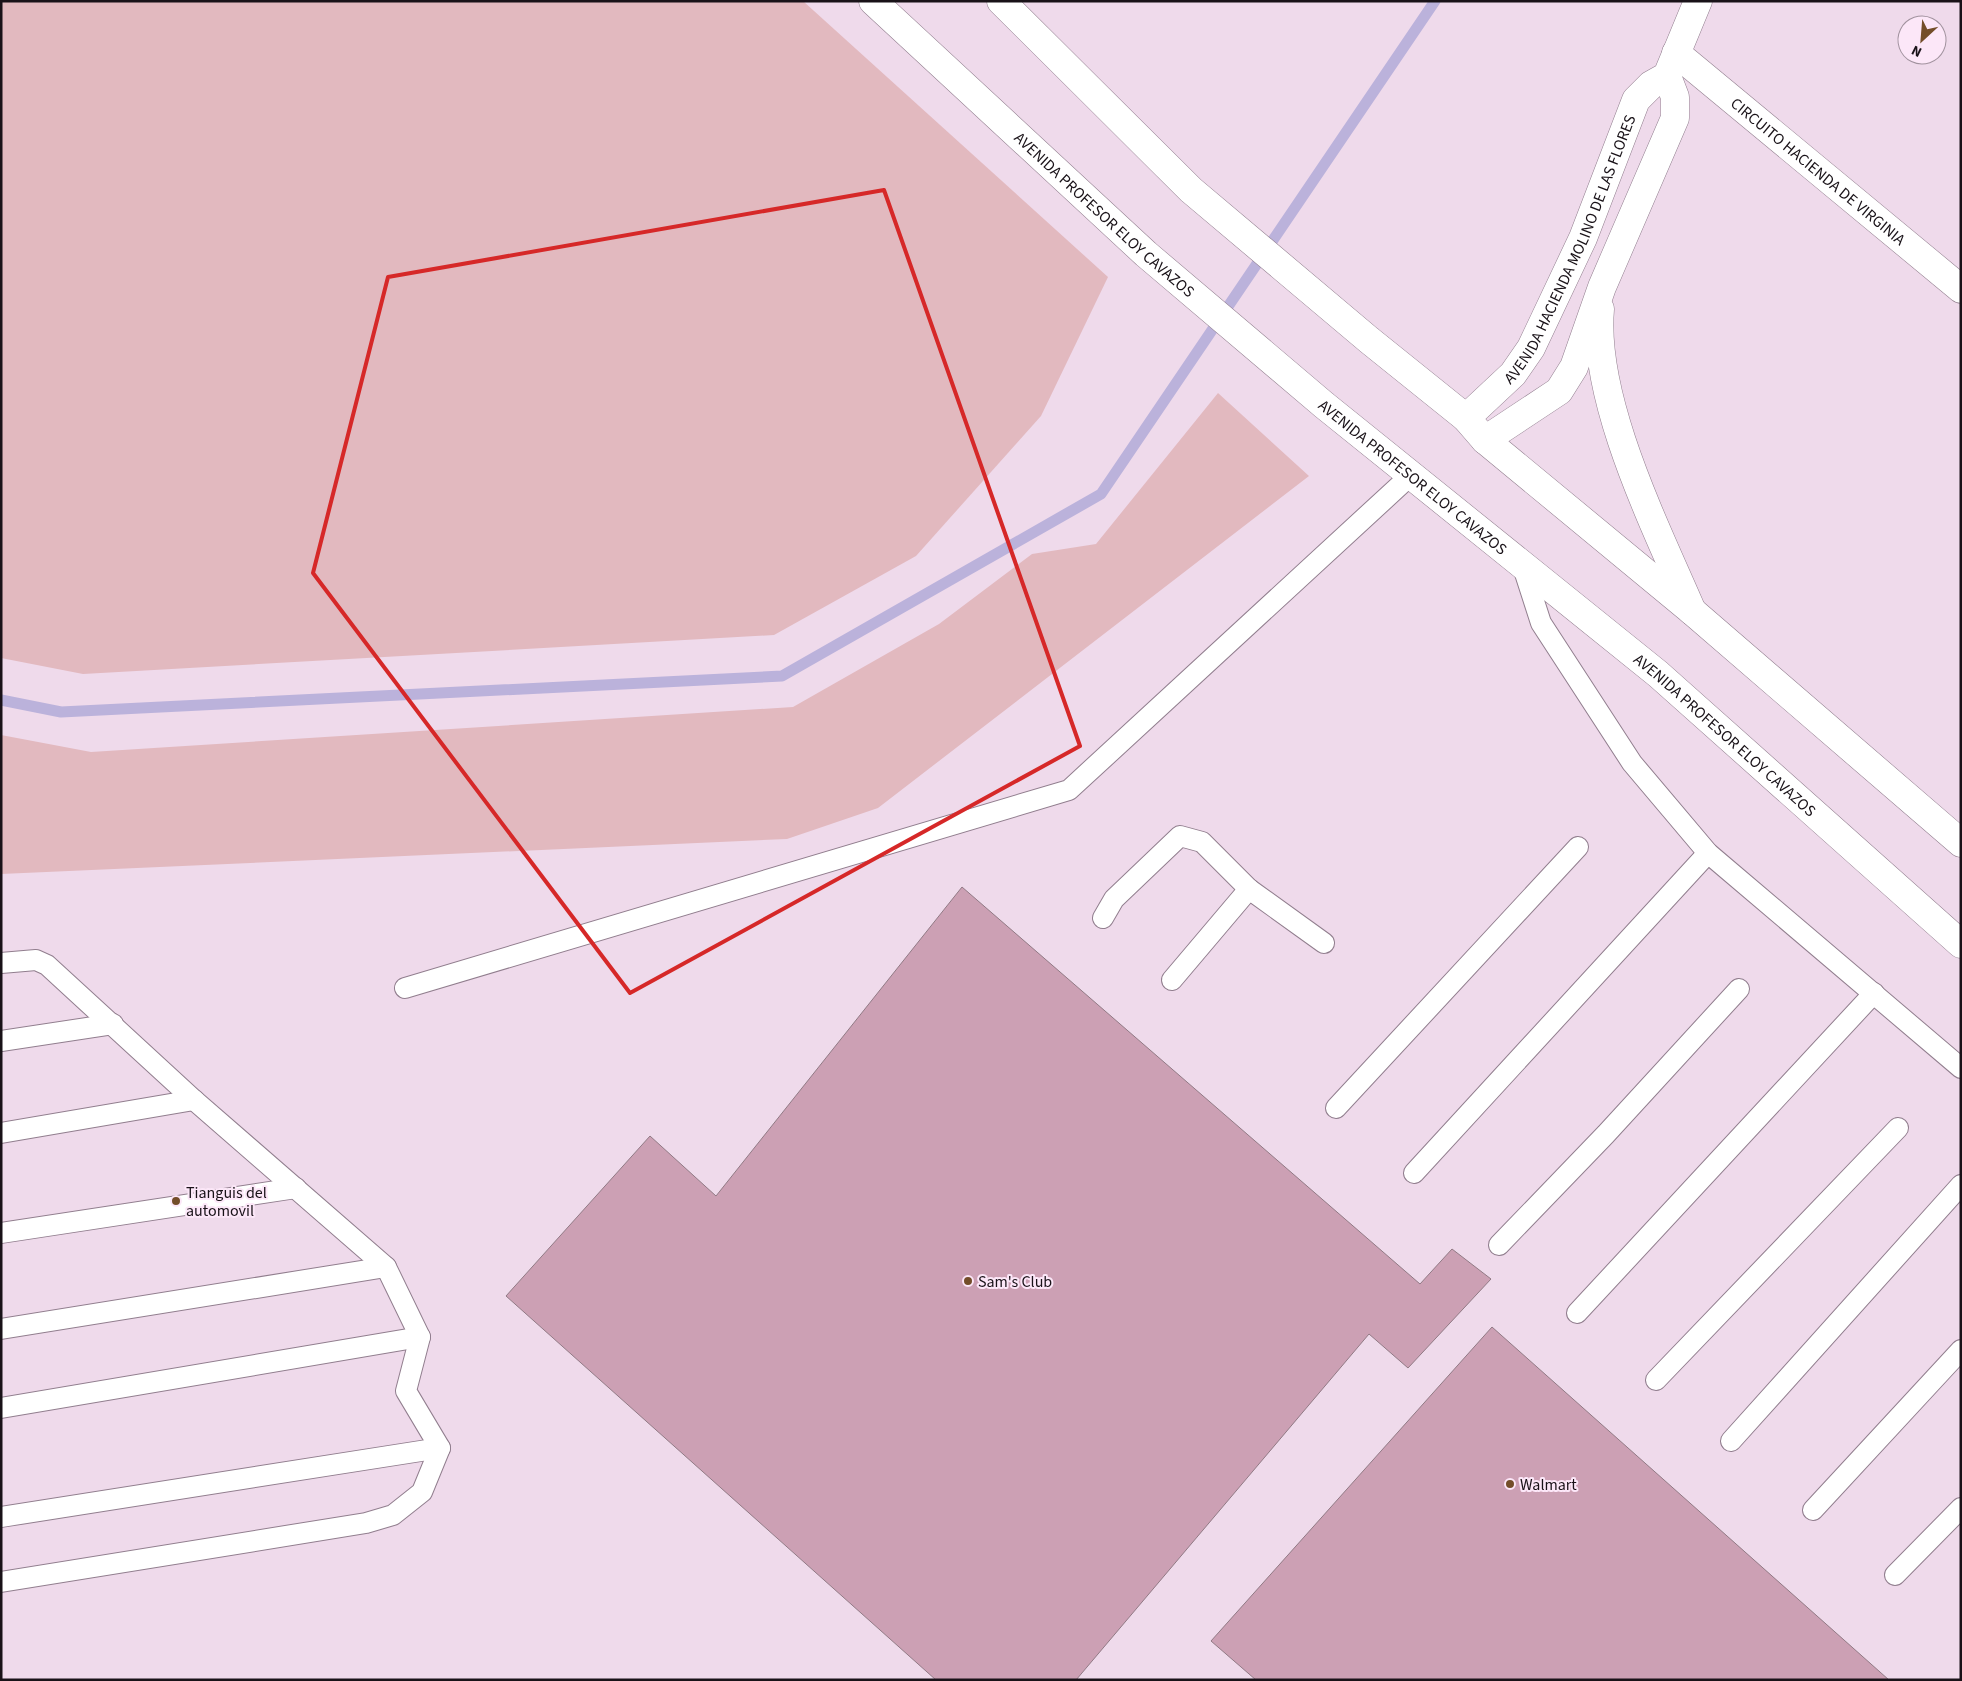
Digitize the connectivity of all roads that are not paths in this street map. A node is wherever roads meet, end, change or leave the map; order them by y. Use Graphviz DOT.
graph roads {
  1 [pos="873,1"];
  2 [pos="1001,1"];
  3 [pos="1698,1"];
  4 [pos="1672,64"];
  5 [pos="1602,287"];
  6 [pos="1961,289"];
  7 [pos="1466,418"];
  8 [pos="1485,440"];
  9 [pos="1412,475"];
  10 [pos="1522,564"];
  11 [pos="1692,611"];
  12 [pos="1961,843"];
  13 [pos="1578,847"];
  14 [pos="1708,853"];
  15 [pos="1249,889"];
  16 [pos="1103,918"];
  17 [pos="1324,943"];
  18 [pos="1961,944"];
  19 [pos="1,963"];
  20 [pos="1172,980"];
  21 [pos="405,988"];
  22 [pos="1739,989"];
  23 [pos="1874,993"];
  24 [pos="113,1024"];
  25 [pos="1,1041"];
  26 [pos="1961,1068"];
  27 [pos="194,1100"];
  28 [pos="1336,1108"];
  29 [pos="1898,1128"];
  30 [pos="1,1133"];
  31 [pos="1414,1173"];
  32 [pos="1961,1185"];
  33 [pos="296,1188"];
  34 [pos="1,1233"];
  35 [pos="1498,1245"];
  36 [pos="386,1267"];
  37 [pos="1577,1313"];
  38 [pos="1,1329"];
  39 [pos="420,1337"];
  40 [pos="1961,1350"];
  41 [pos="1656,1380"];
  42 [pos="1,1408"];
  43 [pos="1731,1441"];
  44 [pos="440,1448"];
  45 [pos="1961,1508"];
  46 [pos="1813,1510"];
  47 [pos="1,1516"];
  48 [pos="1894,1575"];
  49 [pos="1,1582"];
  1 -- 9 [label="main road, AVENIDA PROFESOR ELOY CAVAZOS"];
  2 -- 7 [label="main road"];
  3 -- 4 [label="main road"];
  4 -- 5 [label="main road"];
  4 -- 6 [label="main road, CIRCUITO HACIENDA DE VIRGINIA"];
  4 -- 7 [label="main road, AVENIDA HACIENDA MOLINO DE LAS FLORES"];
  5 -- 8 [label="main road"];
  5 -- 11 [label="main road"];
  7 -- 8 [label="main road"];
  8 -- 11 [label="main road"];
  9 -- 10 [label="main road, AVENIDA PROFESOR ELOY CAVAZOS"];
  9 -- 21 [label="lane"];
  10 -- 14 [label="lane"];
  10 -- 18 [label="main road, AVENIDA PROFESOR ELOY CAVAZOS"];
  11 -- 12 [label="main road"];
  13 -- 28 [label="lane"];
  14 -- 23 [label="lane"];
  14 -- 31 [label="lane"];
  15 -- 16 [label="lane"];
  15 -- 17 [label="lane"];
  15 -- 20 [label="lane"];
  19 -- 24 [label="lane"];
  22 -- 35 [label="lane"];
  23 -- 26 [label="lane"];
  23 -- 37 [label="lane"];
  24 -- 25 [label="lane"];
  24 -- 27 [label="lane"];
  27 -- 30 [label="lane"];
  27 -- 33 [label="lane"];
  29 -- 41 [label="lane"];
  32 -- 43 [label="lane"];
  33 -- 34 [label="lane"];
  33 -- 36 [label="lane"];
  36 -- 38 [label="lane"];
  36 -- 39 [label="lane"];
  39 -- 42 [label="lane"];
  39 -- 44 [label="lane"];
  40 -- 46 [label="lane"];
  44 -- 47 [label="lane"];
  44 -- 49 [label="lane"];
  45 -- 48 [label="lane"];
}
